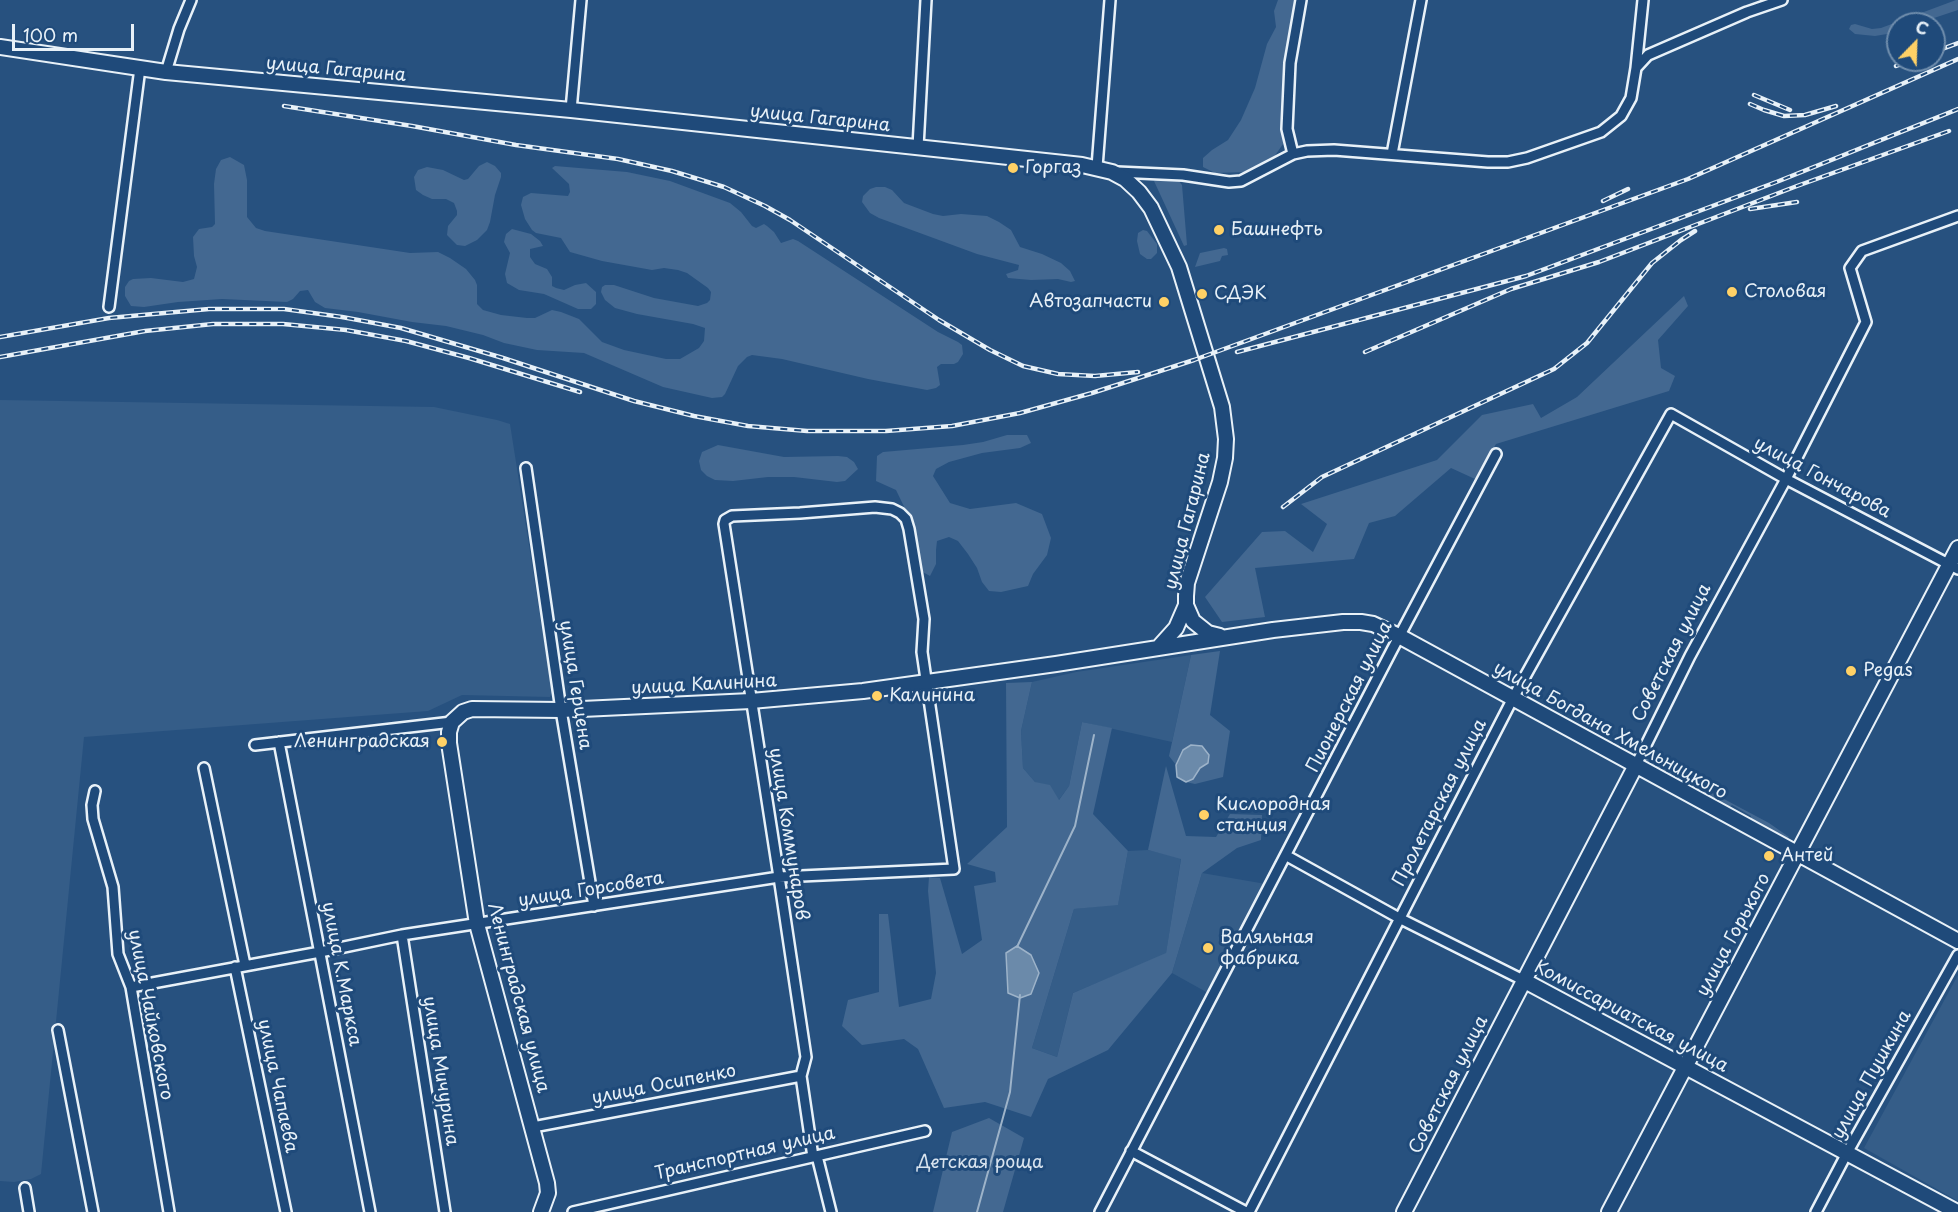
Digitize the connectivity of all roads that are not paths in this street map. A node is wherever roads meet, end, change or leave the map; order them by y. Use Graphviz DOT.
graph roads {
  1 [pos="191,0"];
  2 [pos="581,0"];
  3 [pos="926,0"];
  4 [pos="1110,0"];
  5 [pos="1301,0"];
  6 [pos="1421,0"];
  7 [pos="1643,0"];
  8 [pos="1782,0"];
  9 [pos="0,47"];
  10 [pos="140,68"];
  11 [pos="1636,68"];
  12 [pos="166,72"];
  13 [pos="571,110"];
  14 [pos="918,147"];
  15 [pos="1293,154"];
  16 [pos="1392,154"];
  17 [pos="1097,167"];
  18 [pos="1112,172"];
  19 [pos="1958,216"];
  20 [pos="109,308"];
  21 [pos="1671,414"];
  22 [pos="1496,454"];
  23 [pos="526,468"];
  24 [pos="1786,479"];
  25 [pos="1958,548"];
  26 [pos="1954,567"];
  27 [pos="1186,605"];
  28 [pos="1399,636"];
  29 [pos="1228,637"];
  30 [pos="1158,648"];
  31 [pos="927,683"];
  32 [pos="1513,698"];
  33 [pos="751,701"];
  34 [pos="561,711"];
  35 [pos="452,723"];
  36 [pos="279,742"];
  37 [pos="255,745"];
  38 [pos="1635,765"];
  39 [pos="204,768"];
  40 [pos="95,791"];
  41 [pos="1798,854"];
  42 [pos="1287,856"];
  43 [pos="779,877"];
  44 [pos="594,906"];
  45 [pos="1399,918"];
  46 [pos="477,924"];
  47 [pos="402,935"];
  48 [pos="1958,941"];
  49 [pos="320,952"];
  50 [pos="1958,955"];
  51 [pos="240,966"];
  52 [pos="1523,980"];
  53 [pos="131,987"];
  54 [pos="58,1030"];
  55 [pos="1685,1066"];
  56 [pos="801,1076"];
  57 [pos="533,1127"];
  58 [pos="926,1131"];
  59 [pos="1131,1151"];
  60 [pos="1847,1153"];
  61 [pos="815,1156"];
  62 [pos="25,1188"];
  63 [pos="544,1211"];
  64 [pos="29,1212"];
  65 [pos="93,1212"];
  66 [pos="169,1212"];
  67 [pos="286,1212"];
  68 [pos="370,1212"];
  69 [pos="445,1212"];
  70 [pos="573,1212"];
  71 [pos="831,1212"];
  72 [pos="1100,1212"];
  73 [pos="1248,1212"];
  74 [pos="1404,1212"];
  75 [pos="1609,1212"];
  76 [pos="1816,1212"];
  77 [pos="1957,1212"];
  1 -- 12 [label="street"];
  2 -- 13 [label="street"];
  3 -- 14 [label="street"];
  4 -- 17 [label="street"];
  5 -- 15 [label="street"];
  6 -- 16 [label="street"];
  7 -- 11 [label="street"];
  8 -- 11 [label="street"];
  9 -- 10 [label="street, улица Гагарина"];
  10 -- 12 [label="street, улица Гагарина"];
  10 -- 20 [label="street"];
  11 -- 16 [label="street"];
  12 -- 13 [label="street, улица Гагарина"];
  13 -- 14 [label="street, улица Гагарина"];
  14 -- 17 [label="street, улица Гагарина"];
  15 -- 16 [label="street"];
  15 -- 18 [label="street"];
  17 -- 18 [label="street, улица Гагарина"];
  18 -- 27 [label="street, улица Гагарина"];
  19 -- 24 [label="street, Советская улица"];
  21 -- 24 [label="street, улица Гончарова"];
  21 -- 32 [label="street, Пролетарская улица"];
  22 -- 28 [label="street, Пионерская улица"];
  23 -- 34 [label="street, улица Герцена"];
  24 -- 26 [label="street, улица Гончарова"];
  24 -- 38 [label="street, Советская улица"];
  25 -- 26 [label="street, улица Горького"];
  26 -- 41 [label="street, улица Горького"];
  27 -- 29 [label="street, улица Гагарина"];
  27 -- 30 [label="street"];
  28 -- 29 [label="street, улица Богдана Хмельницкого"];
  28 -- 32 [label="street, улица Богдана Хмельницкого"];
  28 -- 42 [label="street, Пионерская улица"];
  29 -- 30 [label="street, улица Калинина"];
  30 -- 31 [label="street, улица Калинина"];
  31 -- 33 [label="street, улица Калинина"];
  31 -- 33 [label="street, улица Коммунаров"];
  31 -- 43 [label="street, улица Горсовета"];
  32 -- 38 [label="street, улица Богдана Хмельницкого"];
  32 -- 45 [label="street, Пролетарская улица"];
  33 -- 34 [label="street, улица Калинина"];
  33 -- 43 [label="street, улица Коммунаров"];
  34 -- 35 [label="street, улица Калинина"];
  34 -- 44 [label="street, улица Герцена"];
  35 -- 36 [label="street, улица Калинина"];
  35 -- 46 [label="street, Ленинградская улица"];
  36 -- 37 [label="street, улица Калинина"];
  36 -- 49 [label="street, улица К.Маркса"];
  38 -- 41 [label="street, улица Богдана Хмельницкого"];
  38 -- 52 [label="street, Советская улица"];
  39 -- 51 [label="street, улица Чапаева"];
  40 -- 53 [label="street, улица Чайковского"];
  41 -- 48 [label="street, улица Богдана Хмельницкого"];
  41 -- 55 [label="street, улица Горького"];
  42 -- 45 [label="street, Комиссариатская улица"];
  42 -- 59 [label="street, Пионерская улица"];
  43 -- 44 [label="street, улица Горсовета"];
  43 -- 56 [label="street, улица Коммунаров"];
  44 -- 46 [label="street, улица Горсовета"];
  45 -- 52 [label="street, Комиссариатская улица"];
  45 -- 73 [label="street, Пролетарская улица"];
  46 -- 47 [label="street, улица Горсовета"];
  46 -- 57 [label="street, Ленинградская улица"];
  47 -- 49 [label="street, улица Горсовета"];
  47 -- 69 [label="street, улица Мичурина"];
  49 -- 51 [label="street, улица Горсовета"];
  49 -- 68 [label="street, улица К.Маркса"];
  50 -- 60 [label="street, улица Пушкина"];
  51 -- 53 [label="street, улица Горсовета"];
  51 -- 67 [label="street, улица Чапаева"];
  52 -- 55 [label="street, Комиссариатская улица"];
  52 -- 74 [label="street, Советская улица"];
  53 -- 66 [label="street, улица Чайковского"];
  54 -- 65 [label="street"];
  55 -- 60 [label="street, Комиссариатская улица"];
  55 -- 75 [label="street, улица Горького"];
  56 -- 57 [label="street, улица Осипенко"];
  56 -- 61 [label="street, улица Коммунаров"];
  57 -- 63 [label="street, Ленинградская улица"];
  58 -- 61 [label="street, Транспортная улица"];
  59 -- 72 [label="street, Пионерская улица"];
  59 -- 73 [label="street"];
  60 -- 76 [label="street, улица Пушкина"];
  60 -- 77 [label="street, Комиссариатская улица"];
  61 -- 70 [label="street, Транспортная улица"];
  61 -- 71 [label="street, улица Коммунаров"];
  62 -- 64 [label="street"];
}
